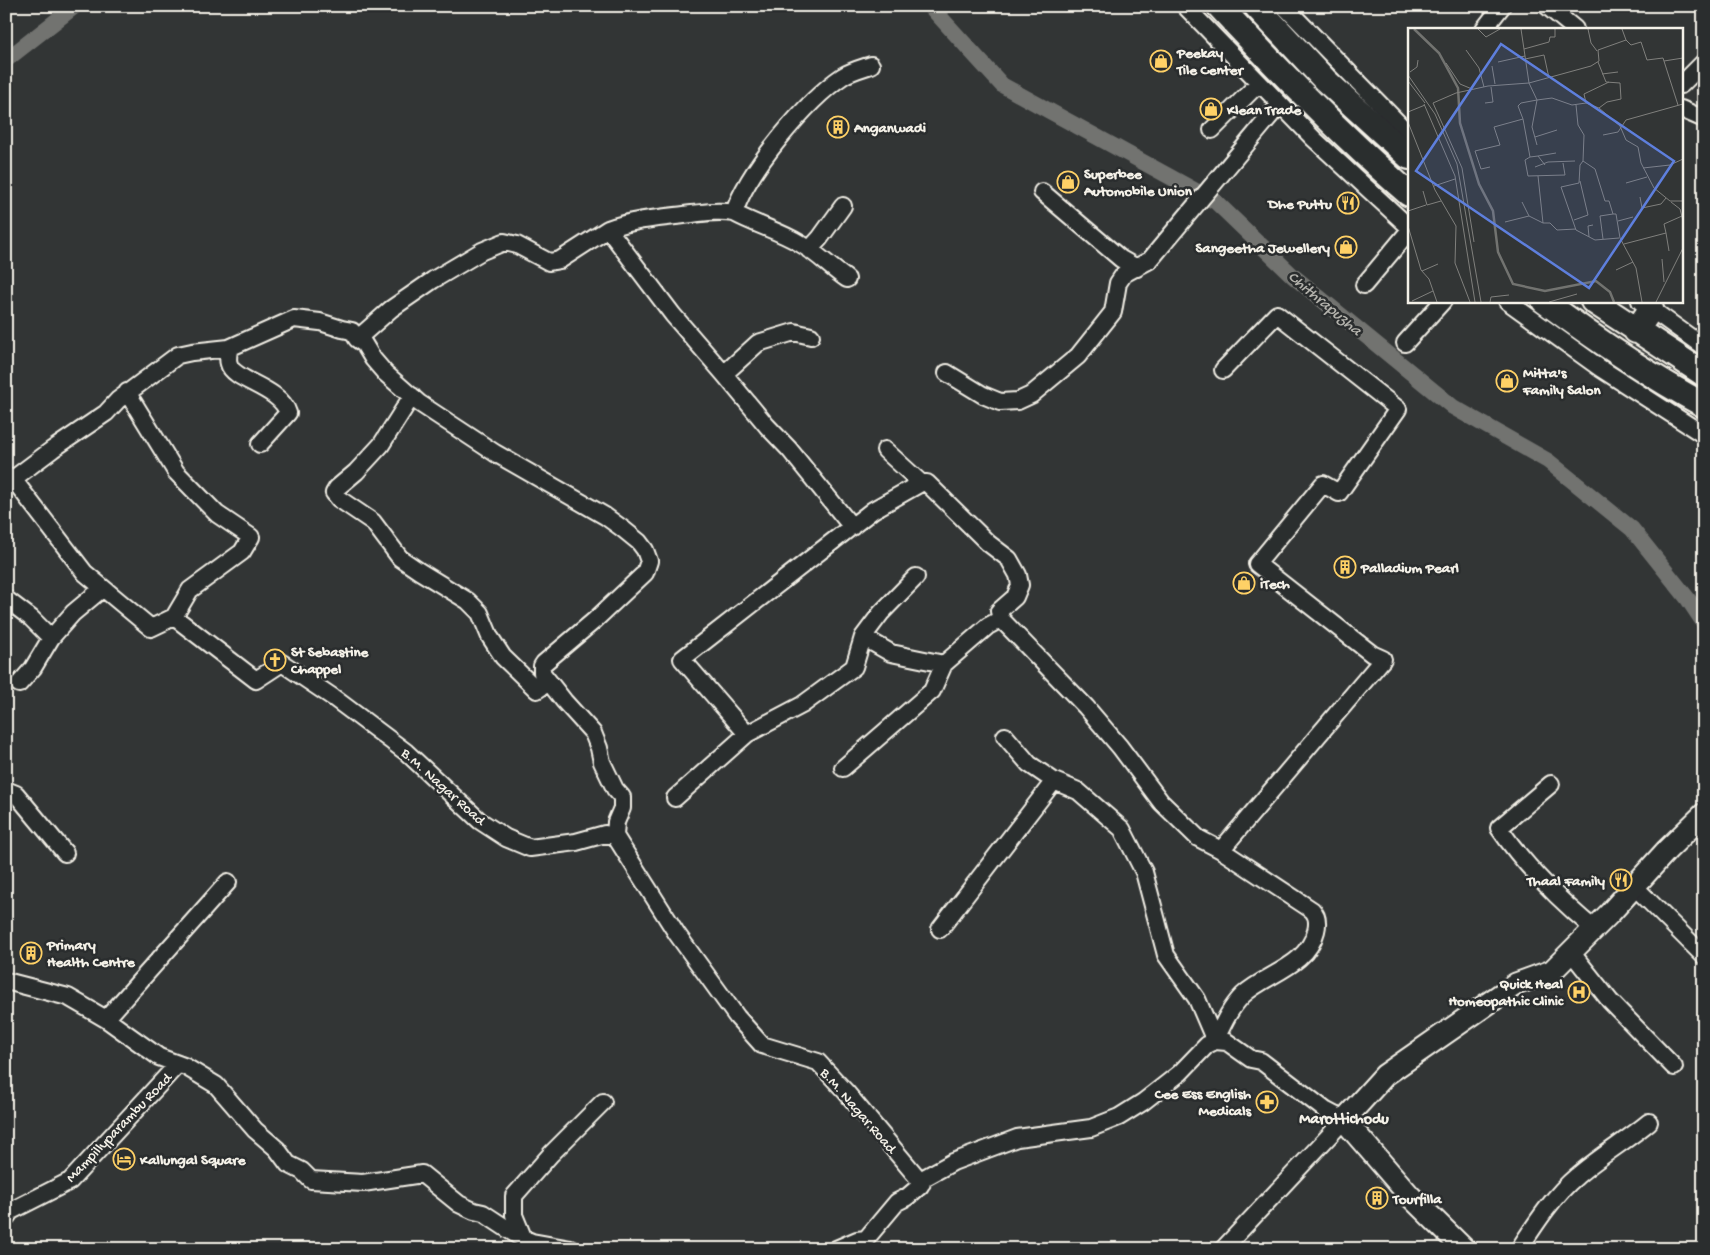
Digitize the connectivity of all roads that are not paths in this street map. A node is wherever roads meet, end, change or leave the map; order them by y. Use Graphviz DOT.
graph roads {
  1 [pos="1185,6"];
  2 [pos="1219,6"];
  3 [pos="1256,6"];
  4 [pos="1284,6"];
  5 [pos="1502,6"];
  6 [pos="1547,6"];
  7 [pos="1485,28"];
  8 [pos="1573,28"];
  9 [pos="1704,62"];
  10 [pos="871,65"];
  11 [pos="1259,83"];
  12 [pos="1682,84"];
  13 [pos="1280,104"];
  14 [pos="1682,109"];
  15 [pos="1704,119"];
  16 [pos="1212,130"];
  17 [pos="1408,131"];
  18 [pos="1408,156"];
  19 [pos="1042,192"];
  20 [pos="1408,193"];
  21 [pos="843,206"];
  22 [pos="734,213"];
  23 [pos="1408,226"];
  24 [pos="608,229"];
  25 [pos="1408,232"];
  26 [pos="809,250"];
  27 [pos="1137,268"];
  28 [pos="847,279"];
  29 [pos="1364,285"];
  30 [pos="1443,302"];
  31 [pos="1508,302"];
  32 [pos="1545,302"];
  33 [pos="1594,302"];
  34 [pos="1645,305"];
  35 [pos="1636,331"];
  36 [pos="811,336"];
  37 [pos="357,339"];
  38 [pos="1405,343"];
  39 [pos="1704,347"];
  40 [pos="229,348"];
  41 [pos="1223,370"];
  42 [pos="947,372"];
  43 [pos="724,374"];
  44 [pos="1704,374"];
  45 [pos="127,392"];
  46 [pos="412,396"];
  47 [pos="1704,405"];
  48 [pos="1704,435"];
  49 [pos="260,444"];
  50 [pos="885,450"];
  51 [pos="10,478"];
  52 [pos="921,483"];
  53 [pos="852,527"];
  54 [pos="916,577"];
  55 [pos="103,588"];
  56 [pos="6,599"];
  57 [pos="174,617"];
  58 [pos="1001,619"];
  59 [pos="863,637"];
  60 [pos="51,638"];
  61 [pos="944,664"];
  62 [pos="549,682"];
  63 [pos="19,684"];
  64 [pos="747,734"];
  65 [pos="1005,736"];
  66 [pos="843,768"];
  67 [pos="1054,781"];
  68 [pos="1551,784"];
  69 [pos="6,790"];
  70 [pos="675,798"];
  71 [pos="1703,815"];
  72 [pos="615,836"];
  73 [pos="1221,850"];
  74 [pos="65,852"];
  75 [pos="228,882"];
  76 [pos="1634,886"];
  77 [pos="940,929"];
  78 [pos="1594,929"];
  79 [pos="1570,952"];
  80 [pos="1704,956"];
  81 [pos="6,981"];
  82 [pos="106,1019"];
  83 [pos="1215,1041"];
  84 [pos="178,1064"];
  85 [pos="1674,1067"];
  86 [pos="603,1102"];
  87 [pos="1344,1120"];
  88 [pos="1649,1122"];
  89 [pos="922,1183"];
  90 [pos="6,1218"];
  91 [pos="524,1244"];
  92 [pos="871,1244"];
  93 [pos="1227,1247"];
  94 [pos="571,1249"];
  95 [pos="836,1249"];
  96 [pos="1464,1249"];
  97 [pos="1520,1249"];
  1 -- 11 [label="street"];
  2 -- 20 [label="highway"];
  3 -- 18 [label="highway"];
  4 -- 17 [label="street"];
  5 -- 7 [label="street"];
  6 -- 8 [label="street"];
  9 -- 12 [label="street"];
  10 -- 22 [label="street"];
  11 -- 13 [label="street"];
  11 -- 16 [label="street"];
  13 -- 23 [label="street"];
  13 -- 27 [label="street"];
  14 -- 15 [label="street"];
  19 -- 27 [label="street"];
  21 -- 26 [label="street"];
  22 -- 24 [label="street"];
  22 -- 26 [label="street"];
  24 -- 37 [label="street"];
  24 -- 43 [label="street"];
  25 -- 29 [label="street"];
  26 -- 28 [label="street"];
  27 -- 42 [label="street"];
  30 -- 38 [label="street"];
  31 -- 48 [label="street"];
  32 -- 47 [label="highway"];
  33 -- 35 [label="highway"];
  34 -- 35 [label="highway"];
  34 -- 39 [label="street"];
  35 -- 44 [label="highway"];
  36 -- 43 [label="street"];
  37 -- 40 [label="street"];
  37 -- 46 [label="street"];
  40 -- 45 [label="street"];
  40 -- 49 [label="street"];
  41 -- 73 [label="street"];
  43 -- 53 [label="street"];
  45 -- 51 [label="street"];
  45 -- 57 [label="street"];
  46 -- 62 [label="street"];
  46 -- 62 [label="street"];
  50 -- 52 [label="street"];
  51 -- 55 [label="street"];
  52 -- 53 [label="street"];
  52 -- 58 [label="street"];
  53 -- 64 [label="street"];
  54 -- 59 [label="street"];
  55 -- 57 [label="street"];
  55 -- 60 [label="street"];
  56 -- 60 [label="street"];
  57 -- 72 [label="street, B.M. Nagar Road"];
  58 -- 61 [label="street"];
  58 -- 73 [label="street"];
  59 -- 61 [label="street"];
  59 -- 64 [label="street"];
  60 -- 63 [label="street"];
  61 -- 66 [label="street"];
  62 -- 72 [label="street"];
  64 -- 70 [label="street"];
  65 -- 67 [label="street"];
  67 -- 77 [label="street"];
  67 -- 83 [label="street"];
  68 -- 78 [label="street"];
  69 -- 74 [label="street"];
  71 -- 76 [label="main road"];
  72 -- 89 [label="street, B.M. Nagar Road"];
  73 -- 83 [label="street"];
  75 -- 82 [label="street"];
  76 -- 78 [label="main road"];
  76 -- 80 [label="street"];
  78 -- 79 [label="main road"];
  79 -- 85 [label="street"];
  79 -- 87 [label="main road"];
  81 -- 82 [label="street"];
  82 -- 84 [label="street"];
  83 -- 87 [label="street"];
  83 -- 89 [label="street"];
  84 -- 90 [label="street, Mampillyparambu Road"];
  84 -- 91 [label="street"];
  86 -- 91 [label="street"];
  87 -- 93 [label="street"];
  87 -- 96 [label="main road"];
  88 -- 97 [label="street"];
  89 -- 92 [label="street"];
  91 -- 94 [label="street"];
  92 -- 95 [label="street"];
}
